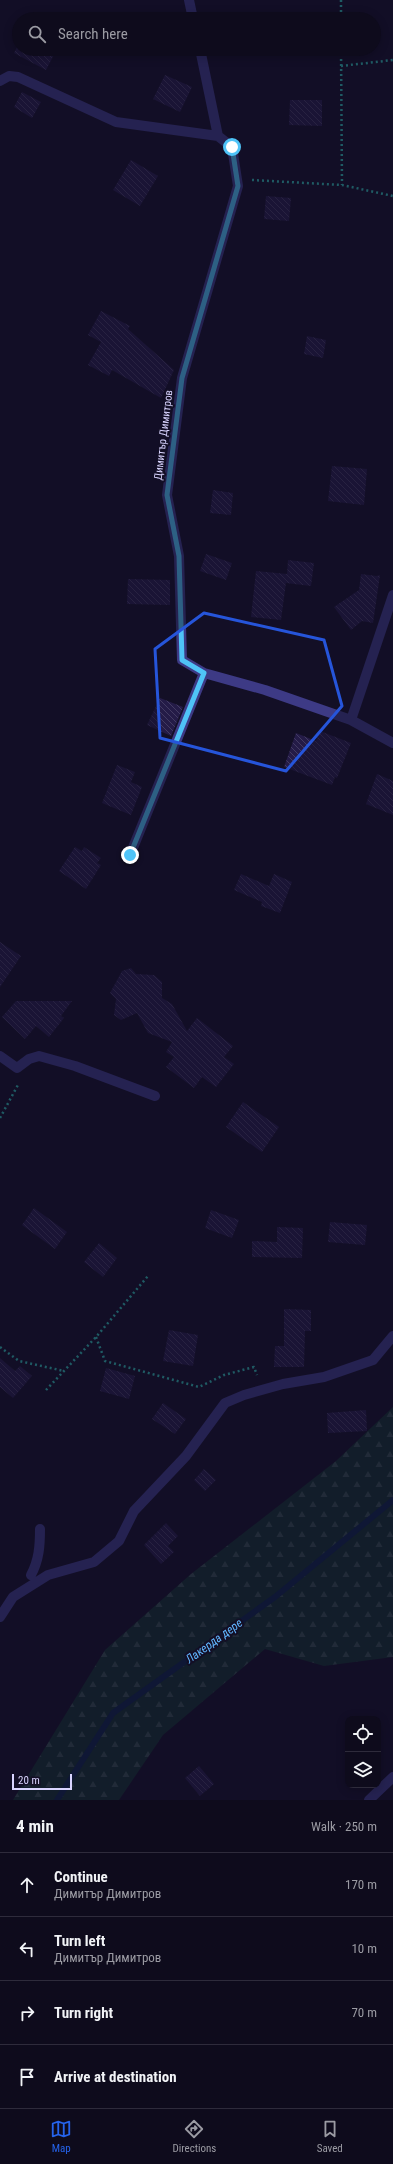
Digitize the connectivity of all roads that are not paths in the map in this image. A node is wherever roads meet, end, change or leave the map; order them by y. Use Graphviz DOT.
graph roads {
  1 [pos="189,0"];
  2 [pos="192,12"];
  3 [pos="201,56"];
  4 [pos="0,82"];
  5 [pos="218,136"];
  6 [pos="393,595"];
  7 [pos="204,673"];
  8 [pos="350,720"];
  9 [pos="393,743"];
  10 [pos="130,855"];
  11 [pos="0,1056"];
  12 [pos="155,1096"];
  13 [pos="393,1336"];
  14 [pos="40,1529"];
  15 [pos="31,1575"];
  16 [pos="0,1617"];
  17 [pos="393,1777"];
  18 [pos="369,1800"];
  1 -- 2 [label="street"];
  3 -- 5 [label="street"];
  4 -- 5 [label="street"];
  5 -- 7 [label="street, Димитър Димитров"];
  6 -- 8 [label="street"];
  7 -- 8 [label="street, Димитър Димитров"];
  7 -- 10 [label="street"];
  8 -- 9 [label="street, Димитър Димитров"];
  11 -- 12 [label="street"];
  13 -- 16 [label="street"];
  14 -- 15 [label="street"];
  17 -- 18 [label="street"];
}
